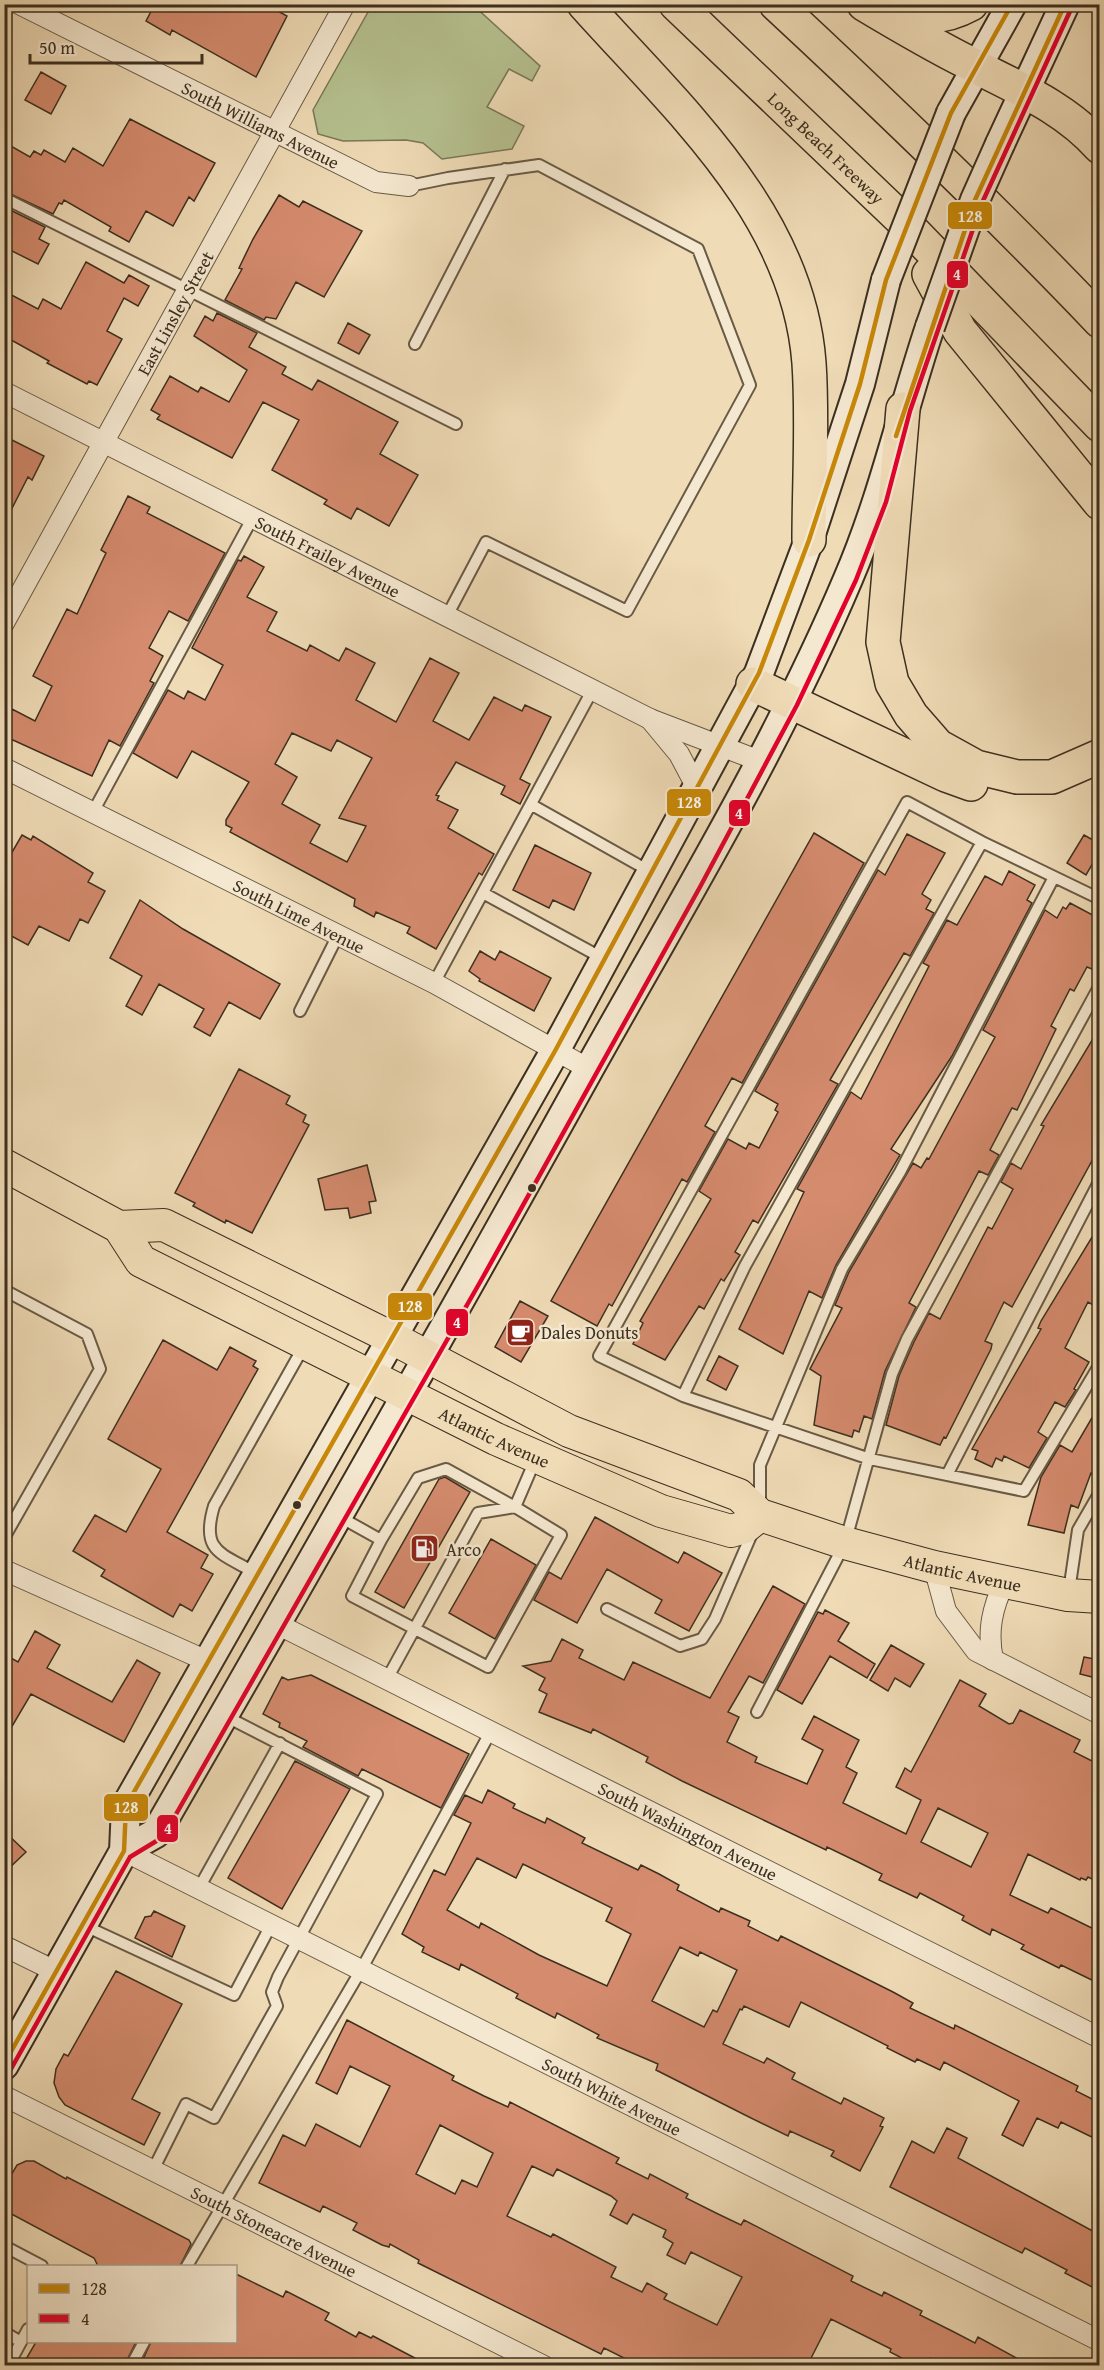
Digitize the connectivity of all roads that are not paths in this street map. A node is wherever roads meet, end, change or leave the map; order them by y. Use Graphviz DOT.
graph roads {
  1 [pos="19,4"];
  2 [pos="345,4"];
  3 [pos="584,4"];
  4 [pos="676,4"];
  5 [pos="776,4"];
  6 [pos="864,4"];
  7 [pos="879,4"];
  8 [pos="971,4"];
  9 [pos="1012,4"];
  10 [pos="1062,10"];
  11 [pos="977,67"];
  12 [pos="1025,90"];
  13 [pos="274,132"];
  14 [pos="1100,147"];
  15 [pos="505,169"];
  16 [pos="409,186"];
  17 [pos="4,198"];
  18 [pos="899,217"];
  19 [pos="187,291"];
  20 [pos="1100,321"];
  21 [pos="415,344"];
  22 [pos="4,392"];
  23 [pos="903,409"];
  24 [pos="456,424"];
  25 [pos="1100,425"];
  26 [pos="104,441"];
  27 [pos="1100,503"];
  28 [pos="253,517"];
  29 [pos="809,540"];
  30 [pos="447,616"];
  31 [pos="4,623"];
  32 [pos="753,684"];
  33 [pos="593,689"];
  34 [pos="790,702"];
  35 [pos="650,719"];
  36 [pos="720,746"];
  37 [pos="1100,756"];
  38 [pos="760,761"];
  39 [pos="4,768"];
  40 [pos="1100,780"];
  41 [pos="697,788"];
  42 [pos="532,805"];
  43 [pos="93,812"];
  44 [pos="982,842"];
  45 [pos="651,872"];
  46 [pos="1054,877"];
  47 [pos="483,892"];
  48 [pos="1100,899"];
  49 [pos="338,935"];
  50 [pos="605,960"];
  51 [pos="434,983"];
  52 [pos="1100,985"];
  53 [pos="300,1011"];
  54 [pos="555,1051"];
  55 [pos="589,1069"];
  56 [pos="4,1165"];
  57 [pos="1100,1180"];
  58 [pos="119,1227"];
  59 [pos="4,1290"];
  60 [pos="392,1338"];
  61 [pos="306,1343"];
  62 [pos="428,1357"];
  63 [pos="1100,1364"];
  64 [pos="371,1376"];
  65 [pos="406,1394"];
  66 [pos="683,1396"];
  67 [pos="775,1428"];
  68 [pos="536,1458"];
  69 [pos="870,1459"];
  70 [pos="947,1475"];
  71 [pos="1100,1492"];
  72 [pos="515,1507"];
  73 [pos="338,1515"];
  74 [pos="760,1515"];
  75 [pos="4,1538"];
  76 [pos="381,1540"];
  77 [pos="845,1543"];
  78 [pos="934,1567"];
  79 [pos="4,1570"];
  80 [pos="258,1574"];
  81 [pos="1005,1581"];
  82 [pos="1068,1594"];
  83 [pos="1100,1598"];
  84 [pos="607,1609"];
  85 [pos="277,1624"];
  86 [pos="414,1630"];
  87 [pos="993,1660"];
  88 [pos="207,1661"];
  89 [pos="387,1679"];
  90 [pos="756,1712"];
  91 [pos="1100,1714"];
  92 [pos="224,1715"];
  93 [pos="490,1731"];
  94 [pos="280,1743"];
  95 [pos="124,1851"];
  96 [pos="199,1888"];
  97 [pos="272,1924"];
  98 [pos="83,1925"];
  99 [pos="299,1938"];
  100 [pos="4,1946"];
  101 [pos="361,1970"];
  102 [pos="57,1972"];
  103 [pos="1100,2038"];
  104 [pos="4,2065"];
  105 [pos="4,2096"];
  106 [pos="153,2170"];
  107 [pos="223,2205"];
  108 [pos="5,2248"];
  109 [pos="40,2265"];
  110 [pos="188,2265"];
  111 [pos="27,2331"];
  112 [pos="4,2332"];
  113 [pos="1100,2341"];
  114 [pos="21,2342"];
  115 [pos="143,2343"];
  116 [pos="8,2366"];
  117 [pos="130,2366"];
  118 [pos="544,2366"];
  1 -- 13 [label="street, South Williams Avenue"];
  2 -- 13 [label="street, East Linsley Street"];
  3 -- 29 [label="highway"];
  4 -- 18 [label="highway, Long Beach Freeway"];
  5 -- 20 [label="highway"];
  6 -- 11 [label="highway"];
  7 -- 8 [label="highway"];
  9 -- 11 [label="main road"];
  10 -- 12 [label="main road"];
  11 -- 12 [label="highway"];
  11 -- 29 [label="main road, bridge"];
  12 -- 14 [label="highway"];
  12 -- 23 [label="main road, bridge"];
  13 -- 16 [label="street, South Williams Avenue"];
  13 -- 19 [label="street, East Linsley Street"];
  15 -- 16 [label="lane"];
  15 -- 21 [label="lane"];
  15 -- 30 [label="lane"];
  17 -- 19 [label="lane"];
  18 -- 25 [label="highway, Long Beach Freeway"];
  18 -- 27 [label="highway"];
  19 -- 24 [label="lane"];
  19 -- 26 [label="street, East Linsley Street"];
  22 -- 26 [label="street, South Frailey Avenue"];
  23 -- 34 [label="main road"];
  23 -- 37 [label="highway"];
  26 -- 28 [label="street, South Frailey Avenue"];
  26 -- 31 [label="street, East Linsley Street"];
  28 -- 30 [label="street, South Frailey Avenue"];
  28 -- 43 [label="lane"];
  29 -- 32 [label="main road"];
  30 -- 33 [label="street, South Frailey Avenue"];
  32 -- 34 [label="highway"];
  32 -- 36 [label="main road"];
  33 -- 35 [label="street, South Frailey Avenue"];
  33 -- 42 [label="lane"];
  34 -- 38 [label="main road"];
  34 -- 40 [label="highway"];
  35 -- 36 [label="street, South Frailey Avenue"];
  35 -- 41 [label="street, South Frailey Avenue"];
  36 -- 38 [label="street, South Frailey Avenue"];
  36 -- 41 [label="main road"];
  38 -- 55 [label="main road"];
  39 -- 43 [label="street, South Lime Avenue"];
  41 -- 45 [label="main road"];
  42 -- 45 [label="lane"];
  42 -- 47 [label="lane"];
  43 -- 49 [label="street, South Lime Avenue"];
  44 -- 46 [label="lane"];
  44 -- 66 [label="lane"];
  44 -- 66 [label="lane"];
  45 -- 50 [label="main road"];
  46 -- 48 [label="lane"];
  46 -- 67 [label="lane"];
  47 -- 50 [label="lane"];
  47 -- 51 [label="lane"];
  49 -- 51 [label="street, South Lime Avenue"];
  49 -- 53 [label="lane"];
  50 -- 54 [label="main road"];
  51 -- 54 [label="street, South Lime Avenue"];
  52 -- 69 [label="lane"];
  54 -- 55 [label="street, South Lime Avenue"];
  54 -- 60 [label="main road"];
  55 -- 62 [label="main road"];
  56 -- 58 [label="main road, Atlantic Avenue"];
  57 -- 70 [label="lane"];
  58 -- 60 [label="main road, Atlantic Avenue"];
  58 -- 61 [label="main road, Atlantic Avenue"];
  59 -- 75 [label="lane"];
  60 -- 62 [label="main road, Atlantic Avenue"];
  60 -- 64 [label="main road"];
  61 -- 64 [label="main road, Atlantic Avenue"];
  61 -- 80 [label="lane"];
  62 -- 65 [label="main road"];
  62 -- 74 [label="main road, Atlantic Avenue"];
  63 -- 70 [label="lane"];
  64 -- 65 [label="main road, Atlantic Avenue"];
  64 -- 80 [label="main road"];
  65 -- 68 [label="main road, Atlantic Avenue"];
  65 -- 73 [label="main road"];
  66 -- 67 [label="lane"];
  67 -- 69 [label="lane"];
  67 -- 74 [label="lane"];
  68 -- 72 [label="lane"];
  68 -- 74 [label="main road, Atlantic Avenue"];
  69 -- 70 [label="lane"];
  69 -- 77 [label="lane"];
  71 -- 82 [label="lane"];
  72 -- 76 [label="lane"];
  72 -- 86 [label="lane"];
  72 -- 86 [label="lane"];
  73 -- 76 [label="lane"];
  73 -- 85 [label="main road"];
  74 -- 77 [label="main road, Atlantic Avenue"];
  74 -- 84 [label="lane"];
  76 -- 86 [label="lane"];
  77 -- 78 [label="main road, Atlantic Avenue"];
  77 -- 90 [label="lane"];
  78 -- 81 [label="main road, Atlantic Avenue"];
  78 -- 87 [label="street"];
  79 -- 88 [label="street"];
  80 -- 88 [label="main road"];
  81 -- 82 [label="main road, Atlantic Avenue"];
  81 -- 87 [label="street"];
  82 -- 83 [label="main road, Atlantic Avenue"];
  85 -- 89 [label="street, South Washington Avenue"];
  85 -- 92 [label="main road"];
  86 -- 89 [label="lane"];
  87 -- 91 [label="street"];
  88 -- 95 [label="main road"];
  89 -- 93 [label="street, South Washington Avenue"];
  92 -- 94 [label="lane"];
  92 -- 95 [label="main road"];
  93 -- 101 [label="lane"];
  93 -- 103 [label="street, South Washington Avenue"];
  94 -- 96 [label="lane"];
  94 -- 99 [label="lane"];
  95 -- 96 [label="street, South White Avenue"];
  95 -- 98 [label="main road"];
  96 -- 97 [label="street, South White Avenue"];
  97 -- 98 [label="lane"];
  97 -- 99 [label="street, South White Avenue"];
  98 -- 102 [label="main road"];
  99 -- 101 [label="street, South White Avenue"];
  99 -- 106 [label="lane"];
  100 -- 102 [label="street"];
  101 -- 107 [label="lane"];
  101 -- 113 [label="street, South White Avenue"];
  102 -- 104 [label="main road"];
  105 -- 106 [label="street, South Stoneacre Avenue"];
  106 -- 107 [label="street, South Stoneacre Avenue"];
  107 -- 110 [label="lane"];
  107 -- 118 [label="street, South Stoneacre Avenue"];
  108 -- 109 [label="lane"];
  111 -- 114 [label="lane"];
  112 -- 114 [label="lane"];
  114 -- 116 [label="lane"];
  115 -- 117 [label="lane"];
}
